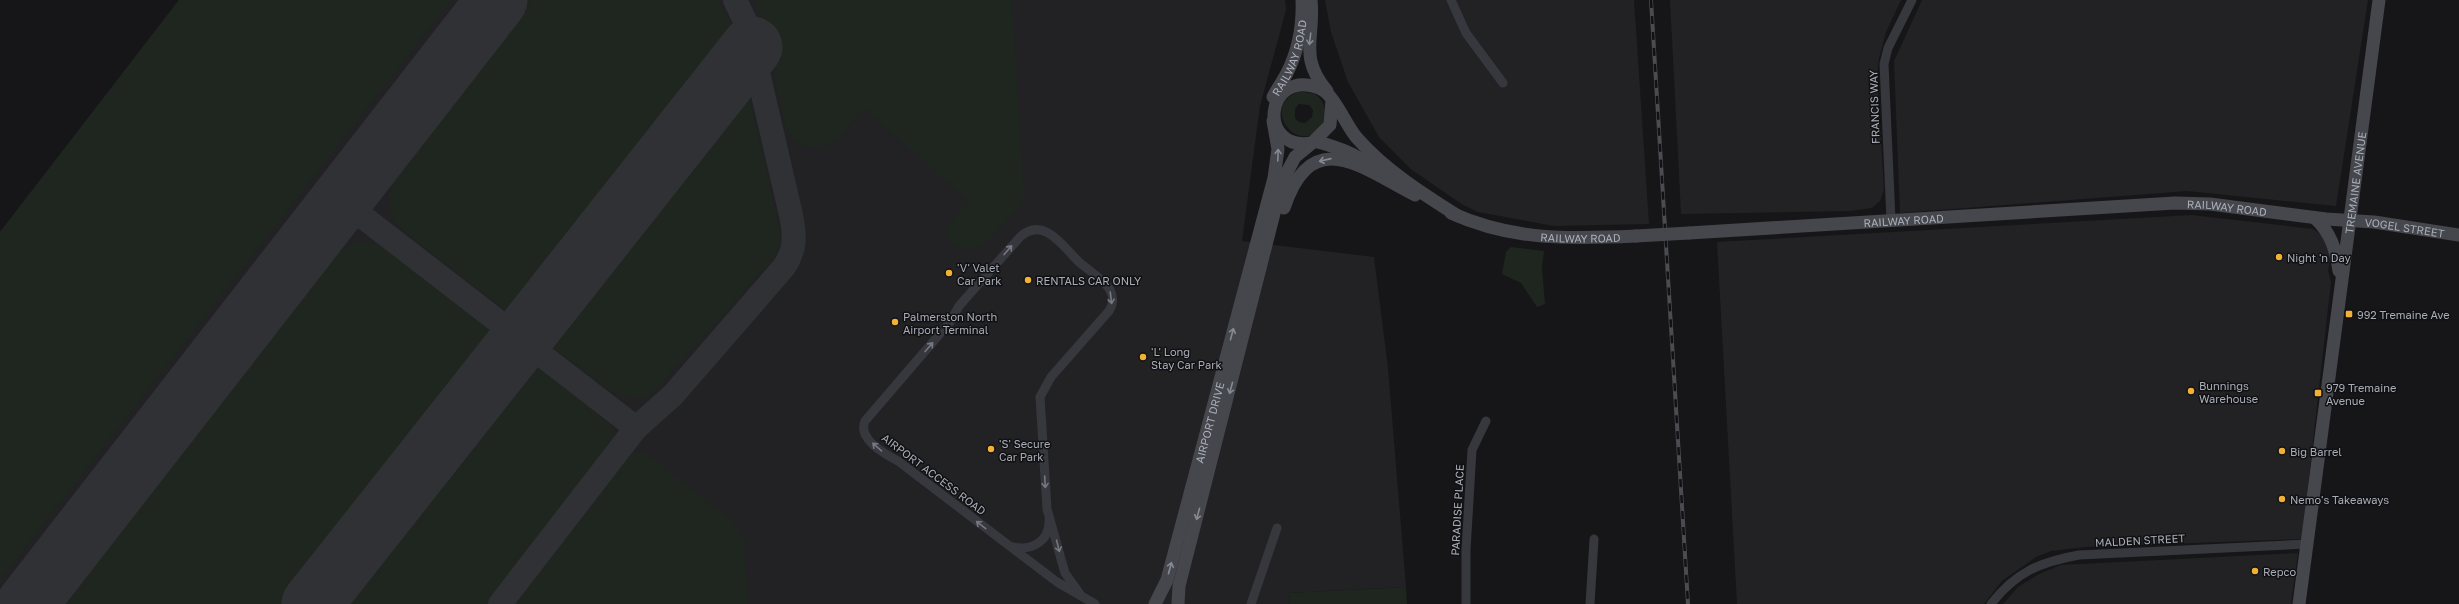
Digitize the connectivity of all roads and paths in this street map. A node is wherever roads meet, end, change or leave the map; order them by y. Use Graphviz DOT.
graph roads {
  1 [pos="1302,0"];
  2 [pos="1311,0"];
  3 [pos="1451,0"];
  4 [pos="1912,0"];
  5 [pos="2379,0"];
  6 [pos="1503,82"];
  7 [pos="1331,97"];
  8 [pos="1273,118"];
  9 [pos="1313,142"];
  10 [pos="1424,200"];
  11 [pos="1458,216"];
  12 [pos="2315,218"];
  13 [pos="1891,220"];
  14 [pos="2351,221"];
  15 [pos="2459,235"];
  16 [pos="2341,283"];
  17 [pos="1257,285"];
  18 [pos="1486,421"];
  19 [pos="1047,509"];
  20 [pos="1277,528"];
  21 [pos="1594,539"];
  22 [pos="2307,544"];
  23 [pos="1013,547"];
  24 [pos="1080,594"];
  25 [pos="1095,604"];
  26 [pos="1155,604"];
  27 [pos="1178,604"];
  28 [pos="1251,604"];
  29 [pos="1466,604"];
  30 [pos="1590,604"];
  31 [pos="1991,604"];
  32 [pos="2299,604"];
  1 -- 8 [label="main road, RAILWAY ROAD"];
  2 -- 7 [label="main road, RAILWAY ROAD, one-way"];
  3 -- 6 [label="street"];
  4 -- 13 [label="street, FRANCIS WAY"];
  5 -- 14 [label="main road, TREMAINE AVENUE"];
  7 -- 8 [label="main road"];
  7 -- 9 [label="main road"];
  7 -- 11 [label="main road, RAILWAY ROAD"];
  8 -- 9 [label="main road"];
  26 -- 8 [label="main road, AIRPORT DRIVE, one-way"];
  9 -- 10 [label="main road, RAILWAY ROAD"];
  9 -- 17 [label="main road, AIRPORT DRIVE"];
  10 -- 11 [label="main road, RAILWAY ROAD"];
  10 -- 17 [label="main road, one-way"];
  11 -- 13 [label="main road, RAILWAY ROAD, bridge"];
  12 -- 13 [label="main road, RAILWAY ROAD"];
  12 -- 14 [label="main road, RAILWAY ROAD"];
  12 -- 16 [label="main road"];
  14 -- 15 [label="main road, VOGEL STREET"];
  14 -- 16 [label="main road, TREMAINE AVENUE"];
  16 -- 22 [label="main road, TREMAINE AVENUE"];
  17 -- 27 [label="main road, AIRPORT DRIVE, one-way"];
  18 -- 29 [label="street, PARADISE PLACE"];
  19 -- 23 [label="street"];
  23 -- 19 [label="street, AIRPORT ACCESS ROAD, one-way"];
  19 -- 24 [label="street, AIRPORT ACCESS ROAD, one-way"];
  20 -- 28 [label="street"];
  21 -- 30 [label="street"];
  22 -- 31 [label="street, MALDEN STREET"];
  22 -- 32 [label="main road, TREMAINE AVENUE"];
  23 -- 24 [label="street, AIRPORT ACCESS ROAD"];
  24 -- 25 [label="street, AIRPORT ACCESS ROAD"];
}
